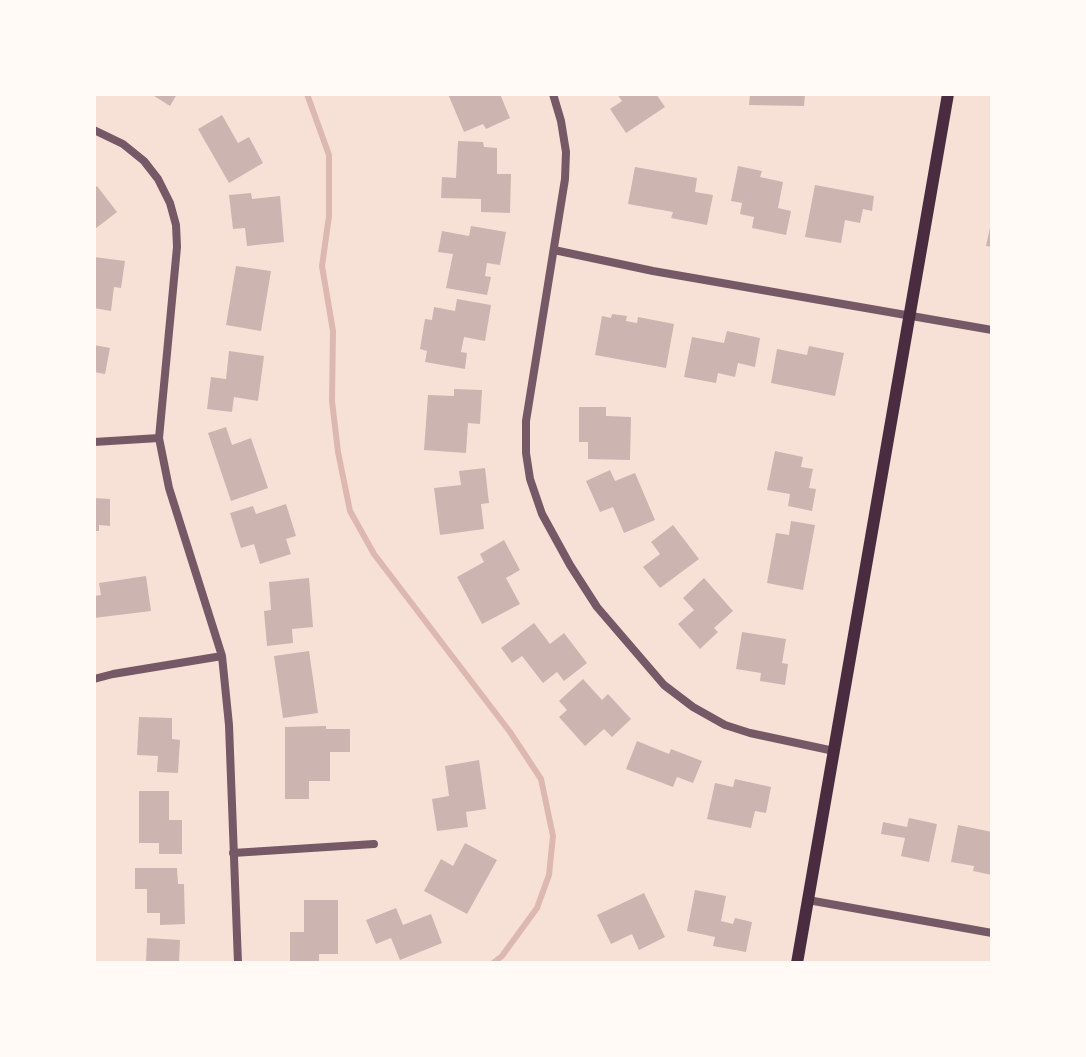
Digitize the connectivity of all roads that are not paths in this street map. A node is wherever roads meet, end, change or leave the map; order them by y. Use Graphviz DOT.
graph roads {
  1 [pos="553,94"];
  2 [pos="948,94"];
  3 [pos="94,130"];
  4 [pos="554,250"];
  5 [pos="910,315"];
  6 [pos="992,330"];
  7 [pos="159,438"];
  8 [pos="94,442"];
  9 [pos="222,656"];
  10 [pos="94,679"];
  11 [pos="834,751"];
  12 [pos="374,844"];
  13 [pos="233,853"];
  14 [pos="808,900"];
  15 [pos="992,933"];
  16 [pos="238,963"];
  17 [pos="797,963"];
  1 -- 4 [label="street"];
  2 -- 5 [label="main road"];
  3 -- 7 [label="street"];
  4 -- 5 [label="street"];
  4 -- 11 [label="street"];
  5 -- 6 [label="street"];
  5 -- 11 [label="main road"];
  7 -- 8 [label="street"];
  7 -- 9 [label="street"];
  9 -- 10 [label="street"];
  9 -- 13 [label="street"];
  11 -- 14 [label="main road"];
  12 -- 13 [label="street"];
  13 -- 16 [label="street"];
  14 -- 15 [label="street"];
  14 -- 17 [label="main road"];
}
